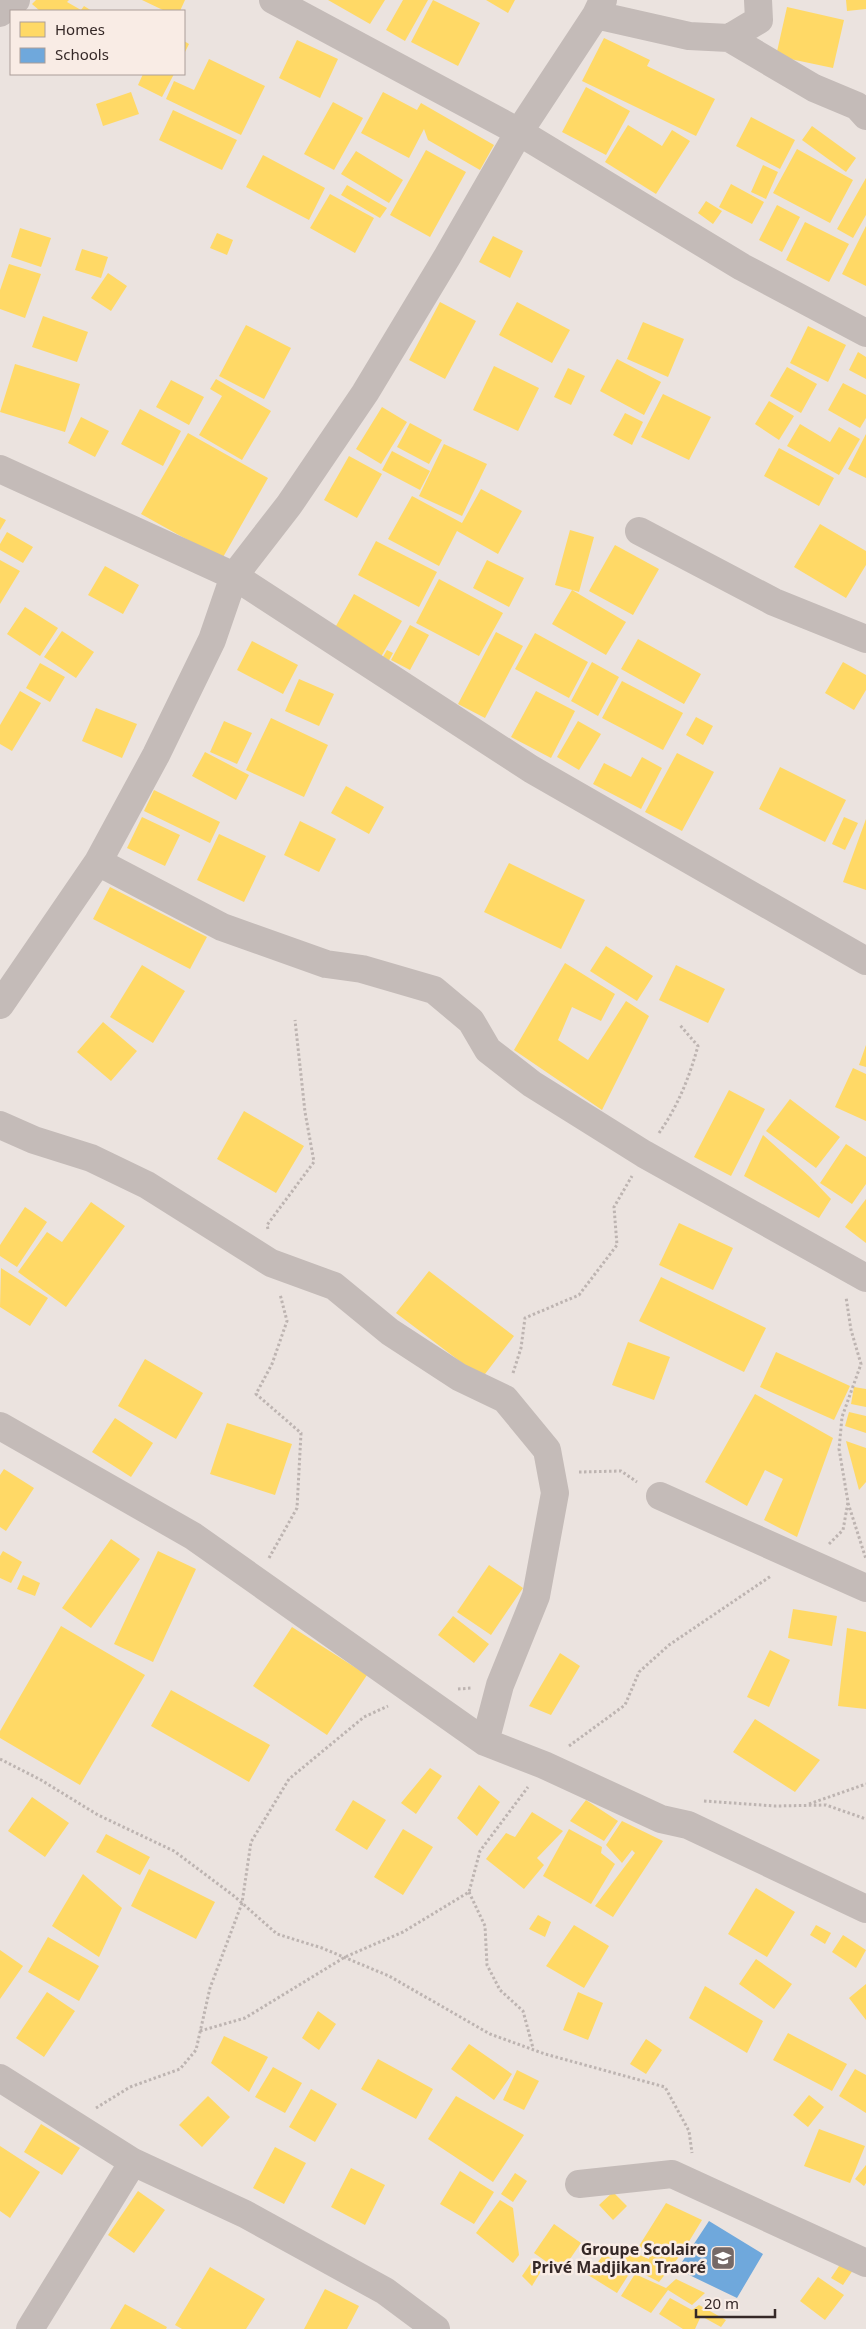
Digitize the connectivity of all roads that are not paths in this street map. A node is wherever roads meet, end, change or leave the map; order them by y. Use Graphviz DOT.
graph roads {
  1 [pos="16,0"];
  2 [pos="273,0"];
  3 [pos="758,0"];
  4 [pos="600,7"];
  5 [pos="0,13"];
  6 [pos="729,38"];
  7 [pos="866,116"];
  8 [pos="520,132"];
  9 [pos="866,333"];
  10 [pos="0,469"];
  11 [pos="639,531"];
  12 [pos="234,576"];
  13 [pos="866,639"];
  14 [pos="98,862"];
  15 [pos="866,961"];
  16 [pos="0,1005"];
  17 [pos="0,1125"];
  18 [pos="855,1272"];
  19 [pos="0,1426"];
  20 [pos="660,1496"];
  21 [pos="866,1588"];
  22 [pos="485,1742"];
  23 [pos="866,1909"];
  24 [pos="0,2078"];
  25 [pos="133,2162"];
  26 [pos="579,2184"];
  27 [pos="866,2263"];
  28 [pos="30,2329"];
  29 [pos="436,2329"];
  1 -- 5 [label="street"];
  2 -- 8 [label="street"];
  3 -- 6 [label="street"];
  4 -- 6 [label="street"];
  4 -- 8 [label="street"];
  6 -- 7 [label="street"];
  8 -- 9 [label="street"];
  8 -- 12 [label="street"];
  10 -- 12 [label="street"];
  11 -- 13 [label="street"];
  12 -- 14 [label="street"];
  12 -- 15 [label="street"];
  14 -- 16 [label="street"];
  14 -- 18 [label="street"];
  17 -- 22 [label="street"];
  19 -- 22 [label="street"];
  20 -- 21 [label="street"];
  22 -- 23 [label="street"];
  24 -- 25 [label="street"];
  25 -- 28 [label="street"];
  25 -- 29 [label="street"];
  26 -- 27 [label="street"];
}
